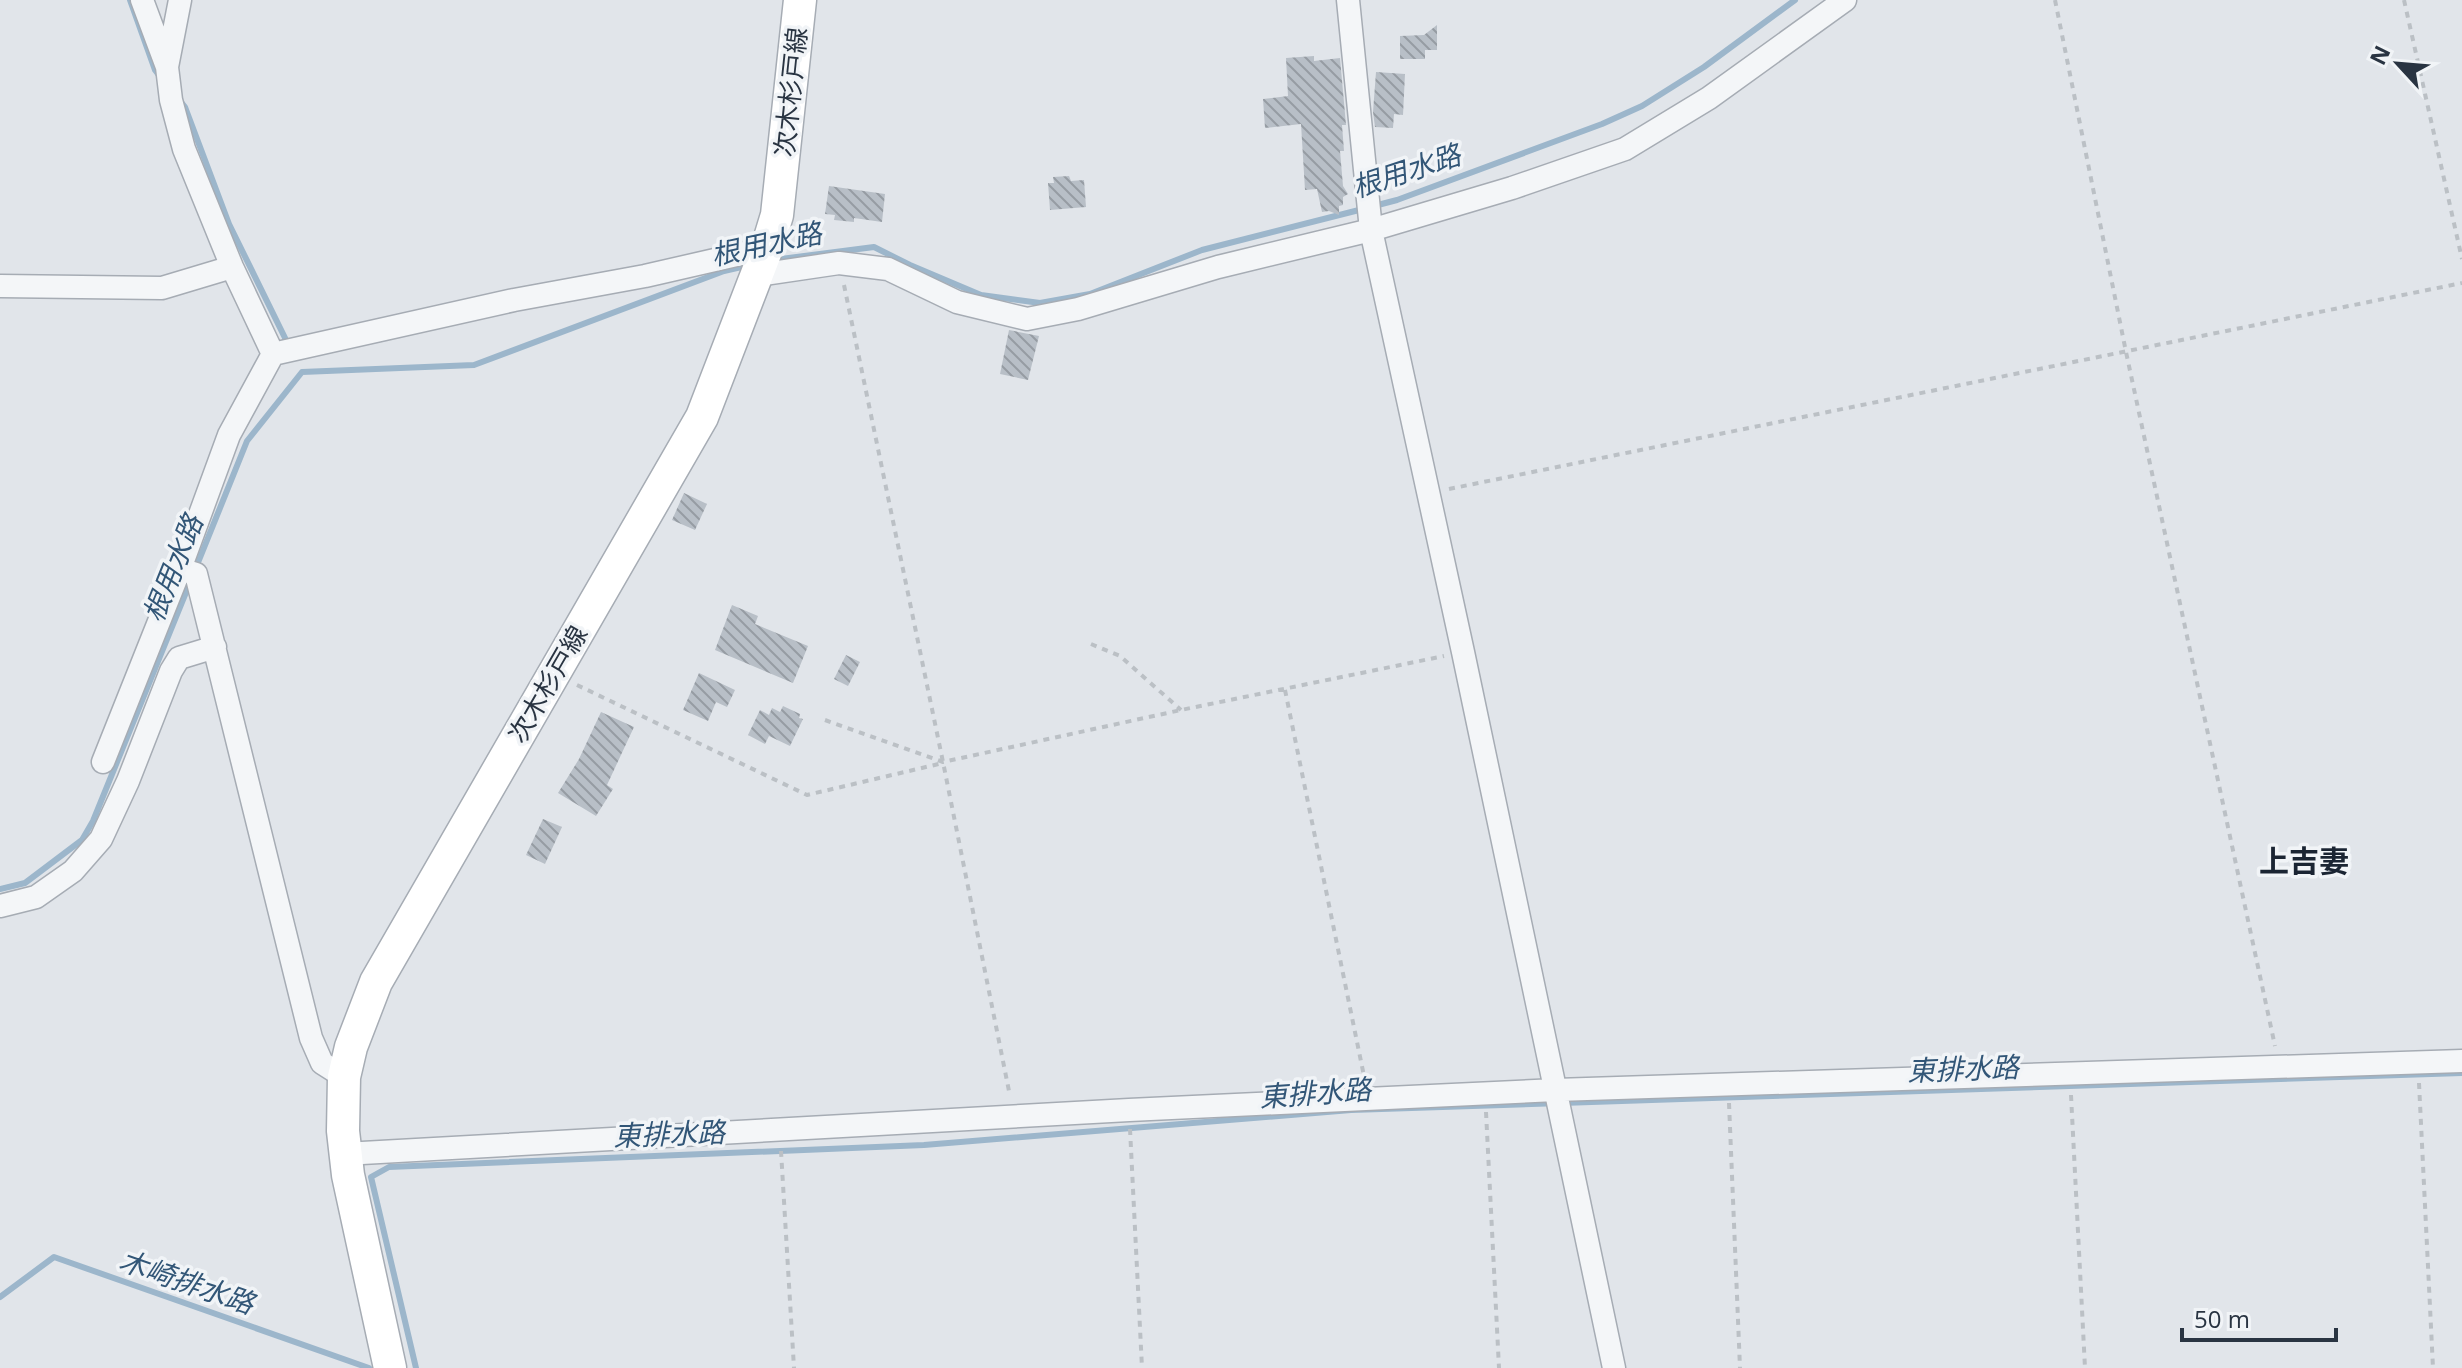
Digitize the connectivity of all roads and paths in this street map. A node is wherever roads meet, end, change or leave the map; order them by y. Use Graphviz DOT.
graph roads {
  1 [pos="142,0"];
  2 [pos="180,0"];
  3 [pos="1348,0"];
  4 [pos="1845,0"];
  5 [pos="2055,0"];
  6 [pos="2404,0"];
  7 [pos="805,1"];
  8 [pos="167,67"];
  9 [pos="1371,230"];
  10 [pos="2462,259"];
  11 [pos="762,261"];
  12 [pos="839,263"];
  13 [pos="232,267"];
  14 [pos="2462,283"];
  15 [pos="0,286"];
  16 [pos="2126,352"];
  17 [pos="273,354"];
  18 [pos="1429,494"];
  19 [pos="188,572"];
  20 [pos="1091,644"];
  21 [pos="215,647"];
  22 [pos="1463,652"];
  23 [pos="553,673"];
  24 [pos="1285,689"];
  25 [pos="1181,710"];
  26 [pos="825,720"];
  27 [pos="103,762"];
  28 [pos="943,762"];
  29 [pos="0,906"];
  30 [pos="2462,1061"];
  31 [pos="2418,1064"];
  32 [pos="2280,1068"];
  33 [pos="2071,1074"];
  34 [pos="344,1077"];
  35 [pos="1729,1085"];
  36 [pos="1556,1090"];
  37 [pos="1485,1093"];
  38 [pos="1368,1099"];
  39 [pos="1129,1110"];
  40 [pos="1014,1118"];
  41 [pos="780,1131"];
  42 [pos="344,1154"];
  43 [pos="390,1368"];
  44 [pos="794,1368"];
  45 [pos="1142,1368"];
  46 [pos="1499,1368"];
  47 [pos="1614,1368"];
  48 [pos="1740,1368"];
  49 [pos="2085,1368"];
  50 [pos="2433,1368"];
  1 -- 8 [label="street"];
  2 -- 8 [label="street"];
  3 -- 9 [label="street"];
  4 -- 9 [label="street"];
  5 -- 16 [label="path"];
  6 -- 10 [label="path"];
  7 -- 11 [label="main road, 次木杉戸線"];
  8 -- 13 [label="street"];
  9 -- 12 [label="street"];
  9 -- 18 [label="street"];
  11 -- 12 [label="street"];
  11 -- 17 [label="street"];
  11 -- 23 [label="main road, 次木杉戸線"];
  12 -- 28 [label="path"];
  13 -- 15 [label="street"];
  13 -- 17 [label="street"];
  14 -- 16 [label="path"];
  16 -- 18 [label="path"];
  16 -- 32 [label="path"];
  17 -- 19 [label="street"];
  18 -- 22 [label="street"];
  19 -- 21 [label="street"];
  19 -- 27 [label="street"];
  20 -- 25 [label="path"];
  21 -- 29 [label="street"];
  21 -- 34 [label="street"];
  22 -- 24 [label="path"];
  22 -- 36 [label="street"];
  23 -- 28 [label="path"];
  23 -- 34 [label="main road, 次木杉戸線"];
  24 -- 25 [label="path"];
  24 -- 38 [label="path"];
  25 -- 28 [label="path"];
  26 -- 28 [label="path"];
  28 -- 40 [label="path"];
  30 -- 31 [label="street"];
  31 -- 32 [label="street"];
  31 -- 50 [label="path"];
  32 -- 33 [label="street"];
  33 -- 35 [label="street"];
  33 -- 49 [label="path"];
  34 -- 42 [label="main road, 次木杉戸線"];
  35 -- 36 [label="street"];
  35 -- 48 [label="path"];
  36 -- 37 [label="street"];
  36 -- 47 [label="street"];
  37 -- 38 [label="street"];
  37 -- 46 [label="path"];
  38 -- 39 [label="street"];
  39 -- 40 [label="street"];
  39 -- 45 [label="path"];
  40 -- 41 [label="street"];
  41 -- 42 [label="street"];
  41 -- 44 [label="path"];
  42 -- 43 [label="main road, 次木杉戸線"];
}
